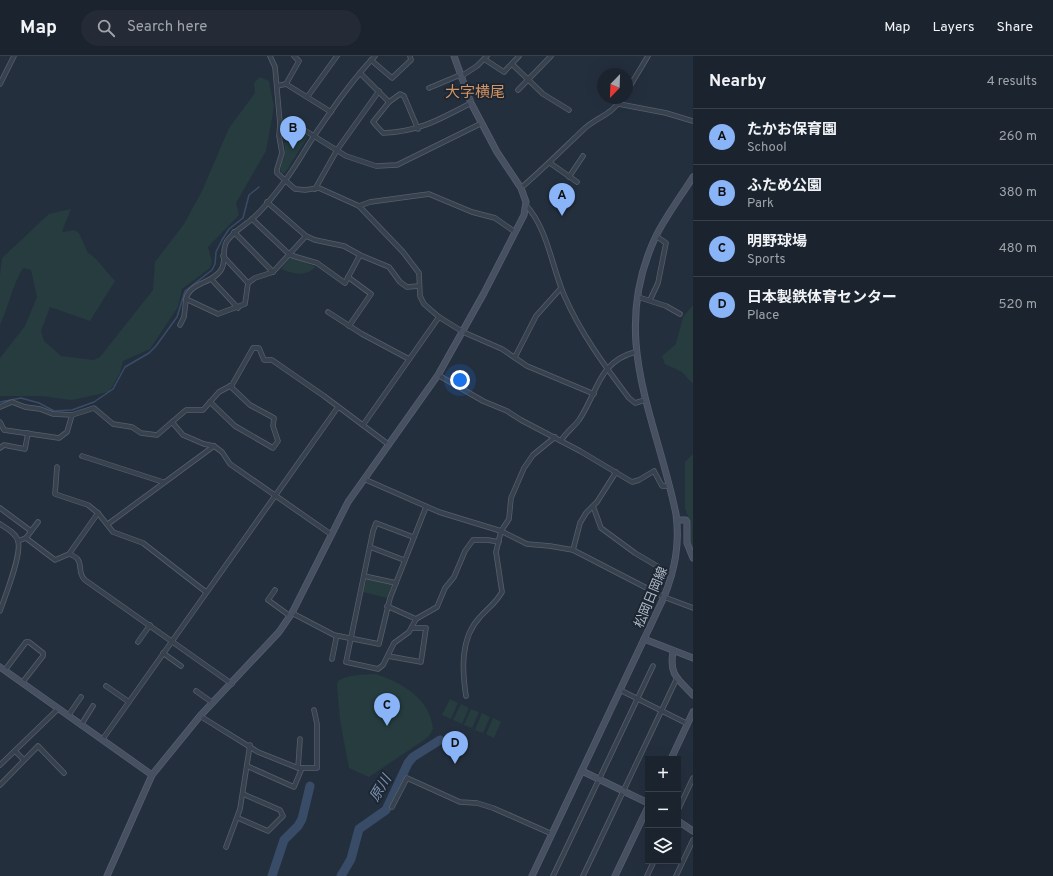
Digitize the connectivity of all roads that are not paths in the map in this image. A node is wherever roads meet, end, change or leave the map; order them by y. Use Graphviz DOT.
graph roads {
  1 [pos="14,56"];
  2 [pos="270,56"];
  3 [pos="294,56"];
  4 [pos="336,56"];
  5 [pos="375,56"];
  6 [pos="410,56"];
  7 [pos="454,56"];
  8 [pos="519,56"];
  9 [pos="551,56"];
  10 [pos="648,56"];
  11 [pos="485,58"];
  12 [pos="371,60"];
  13 [pos="512,64"];
  14 [pos="360,73"];
  15 [pos="460,76"];
  16 [pos="529,79"];
  17 [pos="633,81"];
  18 [pos="0,84"];
  19 [pos="286,84"];
  20 [pos="277,86"];
  21 [pos="429,88"];
  22 [pos="518,90"];
  23 [pos="379,91"];
  24 [pos="308,96"];
  25 [pos="389,102"];
  26 [pos="471,103"];
  27 [pos="619,104"];
  28 [pos="569,110"];
  29 [pos="331,112"];
  30 [pos="693,121"];
  31 [pos="482,123"];
  32 [pos="280,124"];
  33 [pos="418,129"];
  34 [pos="313,136"];
  35 [pos="337,150"];
  36 [pos="583,156"];
  37 [pos="550,163"];
  38 [pos="569,177"];
  39 [pos="693,177"];
  40 [pos="285,181"];
  41 [pos="577,182"];
  42 [pos="314,188"];
  43 [pos="520,188"];
  44 [pos="267,202"];
  45 [pos="526,205"];
  46 [pos="359,206"];
  47 [pos="252,219"];
  48 [pos="234,232"];
  49 [pos="515,232"];
  50 [pos="306,236"];
  51 [pos="656,236"];
  52 [pos="290,254"];
  53 [pos="360,255"];
  54 [pos="223,256"];
  55 [pos="273,272"];
  56 [pos="348,277"];
  57 [pos="212,280"];
  58 [pos="248,283"];
  59 [pos="419,286"];
  60 [pos="561,288"];
  61 [pos="638,297"];
  62 [pos="186,300"];
  63 [pos="650,300"];
  64 [pos="238,308"];
  65 [pos="328,312"];
  66 [pos="680,314"];
  67 [pos="439,317"];
  68 [pos="180,325"];
  69 [pos="349,326"];
  70 [pos="463,332"];
  71 [pos="635,352"];
  72 [pos="514,357"];
  73 [pos="409,359"];
  74 [pos="607,368"];
  75 [pos="438,375"];
  76 [pos="230,386"];
  77 [pos="594,394"];
  78 [pos="645,400"];
  79 [pos="210,402"];
  80 [pos="0,407"];
  81 [pos="338,407"];
  82 [pos="72,415"];
  83 [pos="0,422"];
  84 [pos="172,422"];
  85 [pos="363,425"];
  86 [pos="28,434"];
  87 [pos="555,437"];
  88 [pos="562,441"];
  89 [pos="388,444"];
  90 [pos="214,446"];
  91 [pos="0,448"];
  92 [pos="82,456"];
  93 [pos="57,467"];
  94 [pos="616,472"];
  95 [pos="364,479"];
  96 [pos="163,482"];
  97 [pos="669,486"];
  98 [pos="275,495"];
  99 [pos="593,506"];
  100 [pos="426,507"];
  101 [pos="0,508"];
  102 [pos="98,514"];
  103 [pos="677,520"];
  104 [pos="38,522"];
  105 [pos="0,524"];
  106 [pos="108,524"];
  107 [pos="31,531"];
  108 [pos="502,531"];
  109 [pos="332,535"];
  110 [pos="413,537"];
  111 [pos="26,538"];
  112 [pos="18,541"];
  113 [pos="499,542"];
  114 [pos="370,547"];
  115 [pos="573,550"];
  116 [pos="69,554"];
  117 [pos="693,558"];
  118 [pos="404,560"];
  119 [pos="364,576"];
  120 [pos="672,576"];
  121 [pos="396,583"];
  122 [pos="275,590"];
  123 [pos="206,592"];
  124 [pos="664,597"];
  125 [pos="387,606"];
  126 [pos="693,608"];
  127 [pos="0,611"];
  128 [pos="291,614"];
  129 [pos="416,619"];
  130 [pos="150,626"];
  131 [pos="412,628"];
  132 [pos="351,638"];
  133 [pos="336,639"];
  134 [pos="644,639"];
  135 [pos="172,640"];
  136 [pos="138,642"];
  137 [pos="673,652"];
  138 [pos="163,653"];
  139 [pos="388,656"];
  140 [pos="693,658"];
  141 [pos="332,659"];
  142 [pos="181,666"];
  143 [pos="653,666"];
  144 [pos="2,669"];
  145 [pos="677,678"];
  146 [pos="22,683"];
  147 [pos="232,684"];
  148 [pos="106,686"];
  149 [pos="620,690"];
  150 [pos="196,691"];
  151 [pos="693,695"];
  152 [pos="81,696"];
  153 [pos="466,696"];
  154 [pos="638,699"];
  155 [pos="129,702"];
  156 [pos="213,703"];
  157 [pos="93,706"];
  158 [pos="58,709"];
  159 [pos="314,710"];
  160 [pos="661,711"];
  161 [pos="693,712"];
  162 [pos="68,716"];
  163 [pos="200,716"];
  164 [pos="688,724"];
  165 [pos="81,725"];
  166 [pos="295,739"];
  167 [pos="102,740"];
  168 [pos="250,746"];
  169 [pos="14,751"];
  170 [pos="672,756"];
  171 [pos="24,760"];
  172 [pos="0,765"];
  173 [pos="247,766"];
  174 [pos="300,768"];
  175 [pos="582,771"];
  176 [pos="64,773"];
  177 [pos="152,774"];
  178 [pos="693,778"];
  179 [pos="599,779"];
  180 [pos="0,785"];
  181 [pos="623,790"];
  182 [pos="243,794"];
  183 [pos="645,801"];
  184 [pos="681,804"];
  185 [pos="392,807"];
  186 [pos="645,813"];
  187 [pos="238,818"];
  188 [pos="681,823"];
  189 [pos="693,831"];
  190 [pos="552,834"];
  191 [pos="693,840"];
  192 [pos="226,847"];
  193 [pos="652,864"];
  194 [pos="107,876"];
  195 [pos="532,876"];
  196 [pos="554,876"];
  197 [pos="583,876"];
  198 [pos="615,876"];
  199 [pos="646,876"];
  200 [pos="676,876"];
  1 -- 18 [label="street"];
  2 -- 20 [label="street"];
  3 -- 19 [label="street"];
  4 -- 24 [label="street"];
  5 -- 12 [label="street"];
  6 -- 12 [label="street"];
  7 -- 15 [label="street"];
  8 -- 13 [label="street"];
  9 -- 16 [label="street"];
  10 -- 17 [label="street"];
  11 -- 13 [label="street"];
  11 -- 15 [label="street"];
  12 -- 14 [label="street"];
  13 -- 16 [label="street"];
  14 -- 23 [label="street"];
  14 -- 29 [label="street"];
  15 -- 21 [label="street"];
  15 -- 26 [label="street"];
  16 -- 22 [label="street"];
  16 -- 28 [label="street"];
  19 -- 20 [label="street"];
  19 -- 24 [label="street"];
  20 -- 32 [label="street"];
  23 -- 25 [label="street"];
  23 -- 35 [label="street"];
  24 -- 29 [label="street"];
  25 -- 33 [label="street"];
  25 -- 33 [label="street"];
  26 -- 31 [label="street"];
  26 -- 33 [label="street"];
  27 -- 30 [label="street"];
  27 -- 37 [label="street"];
  29 -- 34 [label="street"];
  31 -- 35 [label="street"];
  31 -- 43 [label="street"];
  32 -- 34 [label="street"];
  32 -- 40 [label="street"];
  34 -- 35 [label="street"];
  34 -- 40 [label="street"];
  35 -- 42 [label="street"];
  36 -- 38 [label="street"];
  37 -- 38 [label="street"];
  37 -- 43 [label="street"];
  38 -- 41 [label="street"];
  39 -- 51 [label="street, 松岡日岡線"];
  40 -- 42 [label="street"];
  40 -- 44 [label="street"];
  42 -- 46 [label="street"];
  43 -- 45 [label="street"];
  44 -- 47 [label="street"];
  44 -- 50 [label="street"];
  45 -- 49 [label="street"];
  45 -- 60 [label="street"];
  46 -- 49 [label="street"];
  46 -- 59 [label="street"];
  47 -- 48 [label="street"];
  47 -- 52 [label="street"];
  48 -- 54 [label="street"];
  48 -- 55 [label="street"];
  49 -- 70 [label="street"];
  50 -- 52 [label="street"];
  50 -- 53 [label="street"];
  51 -- 61 [label="street, 松岡日岡線"];
  51 -- 63 [label="street"];
  52 -- 55 [label="street"];
  52 -- 56 [label="street"];
  53 -- 56 [label="street"];
  53 -- 59 [label="street"];
  54 -- 57 [label="street"];
  54 -- 58 [label="street"];
  55 -- 58 [label="street"];
  56 -- 69 [label="street"];
  57 -- 62 [label="street"];
  57 -- 64 [label="street"];
  58 -- 64 [label="street"];
  59 -- 67 [label="street"];
  60 -- 72 [label="street"];
  60 -- 74 [label="street"];
  61 -- 63 [label="street"];
  61 -- 71 [label="street, 松岡日岡線"];
  62 -- 64 [label="street"];
  62 -- 68 [label="street"];
  63 -- 66 [label="street"];
  65 -- 69 [label="street"];
  67 -- 70 [label="street"];
  67 -- 73 [label="street"];
  69 -- 73 [label="street"];
  70 -- 72 [label="street"];
  70 -- 75 [label="street"];
  71 -- 74 [label="street"];
  71 -- 78 [label="street, 松岡日岡線"];
  72 -- 77 [label="street"];
  73 -- 85 [label="street"];
  74 -- 77 [label="street"];
  74 -- 78 [label="street"];
  75 -- 87 [label="street"];
  75 -- 89 [label="street"];
  76 -- 79 [label="street"];
  76 -- 79 [label="street"];
  76 -- 81 [label="street"];
  77 -- 88 [label="street"];
  78 -- 97 [label="street, 松岡日岡線"];
  79 -- 84 [label="street"];
  80 -- 82 [label="street"];
  81 -- 85 [label="street"];
  81 -- 98 [label="street"];
  82 -- 84 [label="street"];
  82 -- 86 [label="street"];
  83 -- 86 [label="street"];
  84 -- 90 [label="street"];
  85 -- 89 [label="street"];
  86 -- 91 [label="street"];
  87 -- 88 [label="street"];
  87 -- 108 [label="street"];
  88 -- 94 [label="street"];
  89 -- 95 [label="street"];
  90 -- 96 [label="street"];
  90 -- 98 [label="street"];
  92 -- 96 [label="street"];
  93 -- 102 [label="street"];
  94 -- 97 [label="street"];
  94 -- 99 [label="street"];
  95 -- 100 [label="street"];
  95 -- 109 [label="street"];
  96 -- 106 [label="street"];
  97 -- 103 [label="street, 松岡日岡線"];
  98 -- 109 [label="street"];
  98 -- 123 [label="street"];
  99 -- 115 [label="street"];
  99 -- 120 [label="street"];
  100 -- 108 [label="street"];
  100 -- 110 [label="street"];
  101 -- 107 [label="street"];
  102 -- 106 [label="street"];
  102 -- 116 [label="street"];
  103 -- 117 [label="street"];
  103 -- 120 [label="street, 松岡日岡線"];
  104 -- 107 [label="street"];
  105 -- 112 [label="street"];
  106 -- 123 [label="street"];
  107 -- 111 [label="street"];
  108 -- 113 [label="street"];
  108 -- 115 [label="street"];
  109 -- 128 [label="street"];
  110 -- 114 [label="street"];
  110 -- 118 [label="street"];
  111 -- 112 [label="street"];
  111 -- 116 [label="street"];
  112 -- 127 [label="street"];
  113 -- 129 [label="street"];
  113 -- 153 [label="street"];
  114 -- 118 [label="street"];
  114 -- 119 [label="street"];
  115 -- 124 [label="street"];
  116 -- 130 [label="street"];
  118 -- 121 [label="street"];
  119 -- 121 [label="street"];
  119 -- 132 [label="street"];
  120 -- 124 [label="street, 松岡日岡線"];
  121 -- 125 [label="street"];
  122 -- 128 [label="street"];
  123 -- 135 [label="street"];
  124 -- 126 [label="street"];
  124 -- 134 [label="street, 松岡日岡線"];
  125 -- 129 [label="street"];
  125 -- 132 [label="street"];
  128 -- 132 [label="street"];
  128 -- 147 [label="street"];
  129 -- 131 [label="street"];
  130 -- 135 [label="street"];
  130 -- 136 [label="street"];
  131 -- 139 [label="street"];
  131 -- 139 [label="street"];
  132 -- 139 [label="street"];
  133 -- 141 [label="street"];
  134 -- 137 [label="street"];
  134 -- 149 [label="street, 松岡日岡線"];
  135 -- 138 [label="street"];
  135 -- 147 [label="street"];
  137 -- 140 [label="street"];
  137 -- 145 [label="street"];
  138 -- 142 [label="street"];
  138 -- 155 [label="street"];
  143 -- 154 [label="street"];
  144 -- 146 [label="street"];
  144 -- 146 [label="street"];
  145 -- 151 [label="street"];
  145 -- 160 [label="street"];
  146 -- 158 [label="street"];
  147 -- 156 [label="street"];
  148 -- 155 [label="street"];
  149 -- 154 [label="street"];
  149 -- 175 [label="street, 松岡日岡線"];
  150 -- 156 [label="street"];
  152 -- 162 [label="street"];
  154 -- 160 [label="street"];
  154 -- 179 [label="street"];
  155 -- 167 [label="street"];
  156 -- 163 [label="street"];
  157 -- 165 [label="street"];
  158 -- 162 [label="street"];
  158 -- 169 [label="street"];
  159 -- 174 [label="street"];
  160 -- 164 [label="street"];
  160 -- 181 [label="street"];
  161 -- 164 [label="street"];
  162 -- 165 [label="street"];
  163 -- 168 [label="street"];
  163 -- 177 [label="street"];
  164 -- 170 [label="street"];
  165 -- 167 [label="street"];
  166 -- 174 [label="street"];
  167 -- 177 [label="street"];
  168 -- 173 [label="street"];
  168 -- 174 [label="street"];
  169 -- 171 [label="street"];
  169 -- 172 [label="street"];
  171 -- 176 [label="street"];
  171 -- 180 [label="street"];
  173 -- 174 [label="street"];
  173 -- 182 [label="street"];
  175 -- 179 [label="street"];
  175 -- 190 [label="street, 松岡日岡線"];
  177 -- 194 [label="street"];
  178 -- 184 [label="street"];
  179 -- 181 [label="street"];
  179 -- 196 [label="street"];
  181 -- 183 [label="street"];
  181 -- 197 [label="street"];
  182 -- 187 [label="street"];
  182 -- 187 [label="street"];
  185 -- 190 [label="street"];
  186 -- 198 [label="street"];
  187 -- 192 [label="street"];
  188 -- 189 [label="street"];
  190 -- 195 [label="street, 松岡日岡線"];
  191 -- 200 [label="street"];
  193 -- 199 [label="street"];
}
